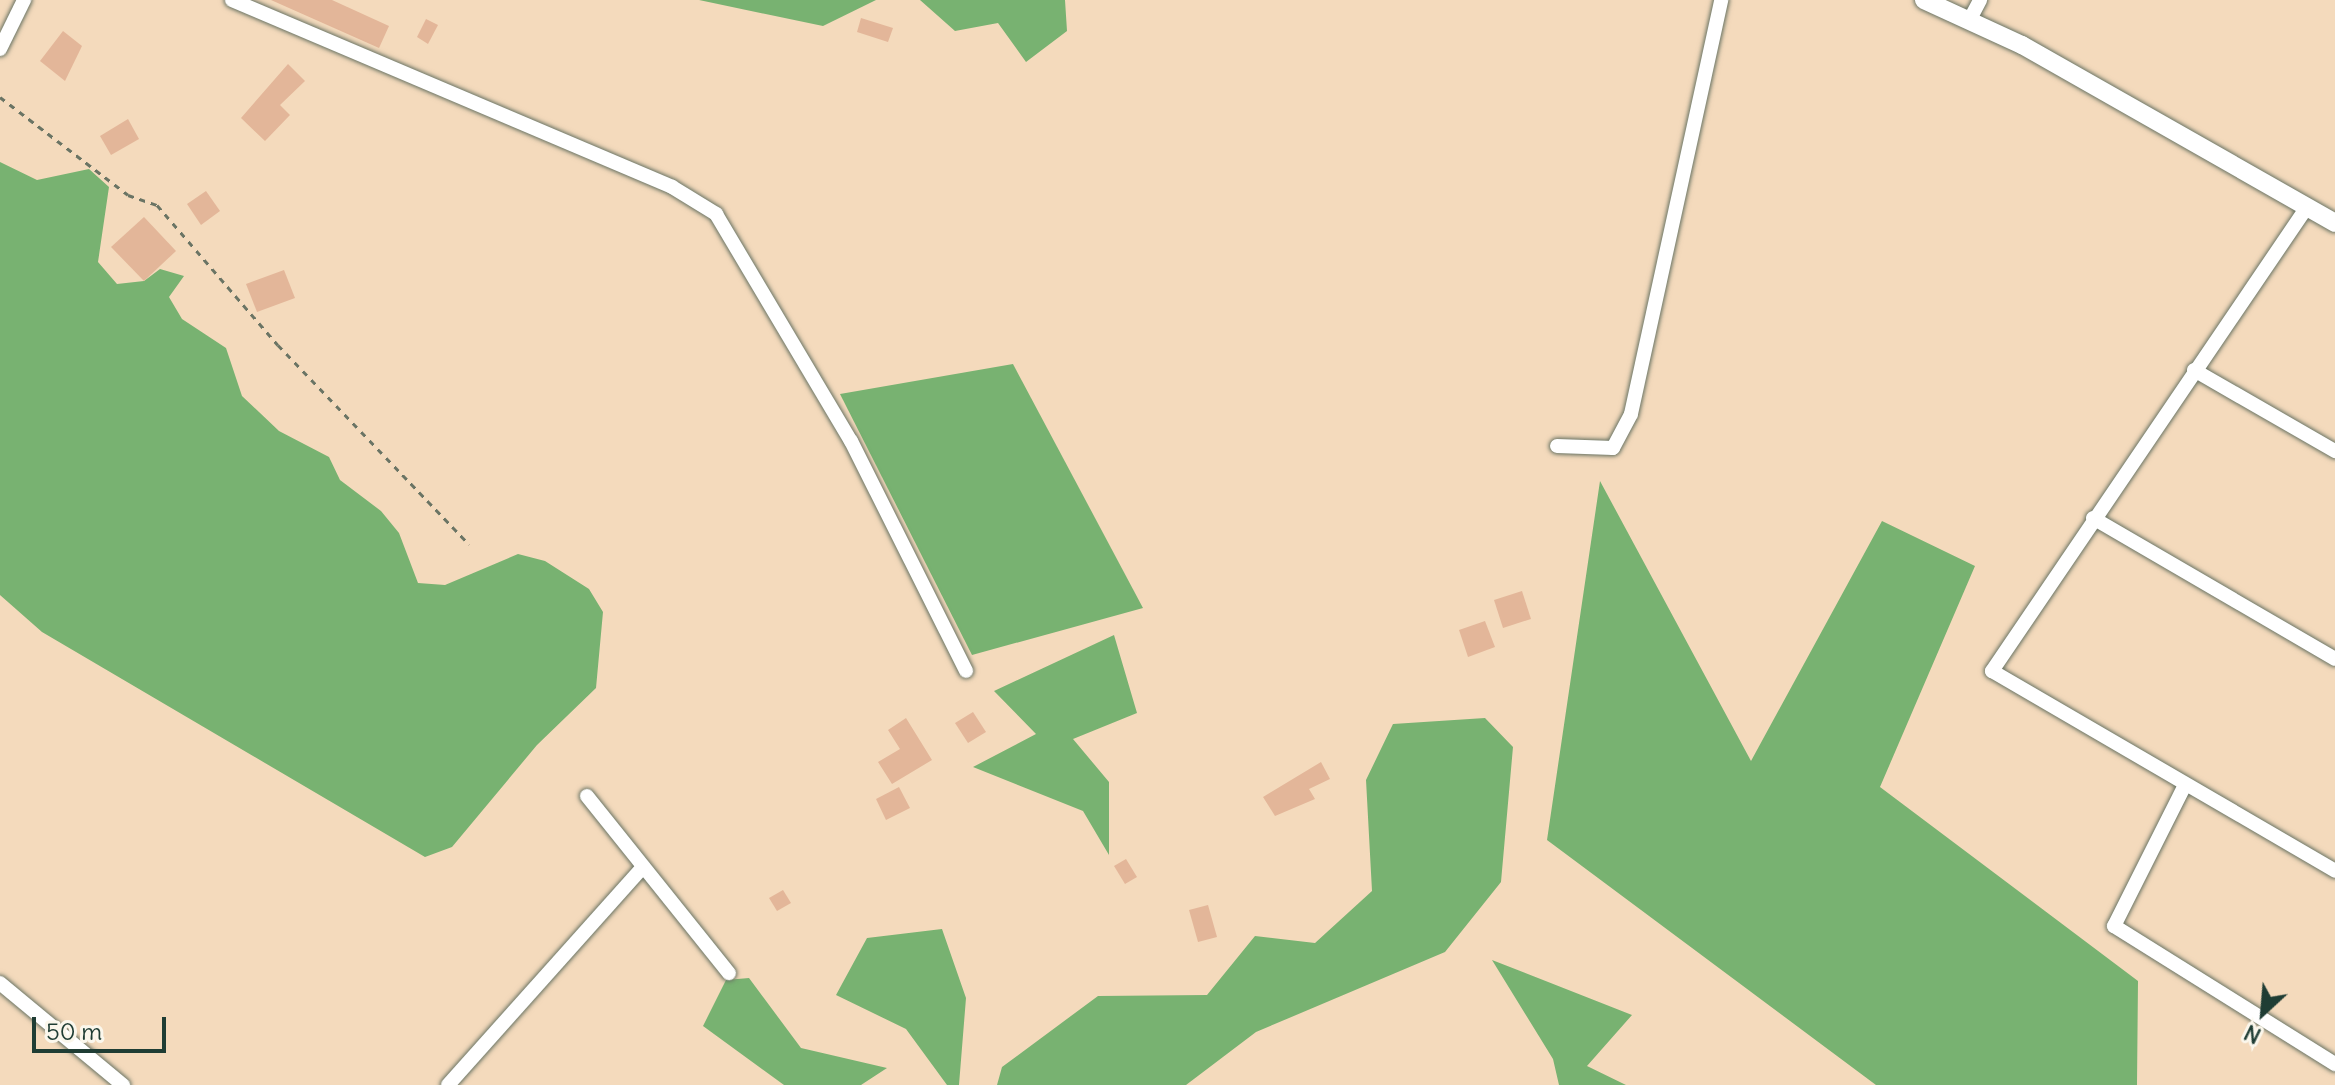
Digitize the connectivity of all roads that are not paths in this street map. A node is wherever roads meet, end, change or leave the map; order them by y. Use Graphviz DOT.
graph roads {
  1 [pos="24,0"];
  2 [pos="232,0"];
  3 [pos="1721,0"];
  4 [pos="1924,0"];
  5 [pos="1980,0"];
  6 [pos="1969,21"];
  7 [pos="0,49"];
  8 [pos="2307,207"];
  9 [pos="2335,223"];
  10 [pos="2194,370"];
  11 [pos="1557,446"];
  12 [pos="2335,451"];
  13 [pos="2093,518"];
  14 [pos="2335,659"];
  15 [pos="966,671"];
  16 [pos="2185,785"];
  17 [pos="587,796"];
  18 [pos="640,870"];
  19 [pos="2335,871"];
  20 [pos="729,973"];
  21 [pos="0,983"];
  22 [pos="2335,1064"];
  23 [pos="123,1085"];
  24 [pos="448,1085"];
  1 -- 7 [label="street"];
  2 -- 15 [label="street"];
  3 -- 11 [label="street"];
  4 -- 6 [label="street"];
  5 -- 6 [label="street"];
  6 -- 8 [label="street"];
  8 -- 9 [label="street"];
  8 -- 10 [label="street"];
  10 -- 12 [label="street"];
  10 -- 13 [label="street"];
  13 -- 14 [label="street"];
  13 -- 16 [label="street"];
  16 -- 19 [label="street"];
  16 -- 22 [label="street"];
  17 -- 18 [label="street"];
  18 -- 20 [label="street"];
  18 -- 24 [label="street"];
  21 -- 23 [label="street"];
}
